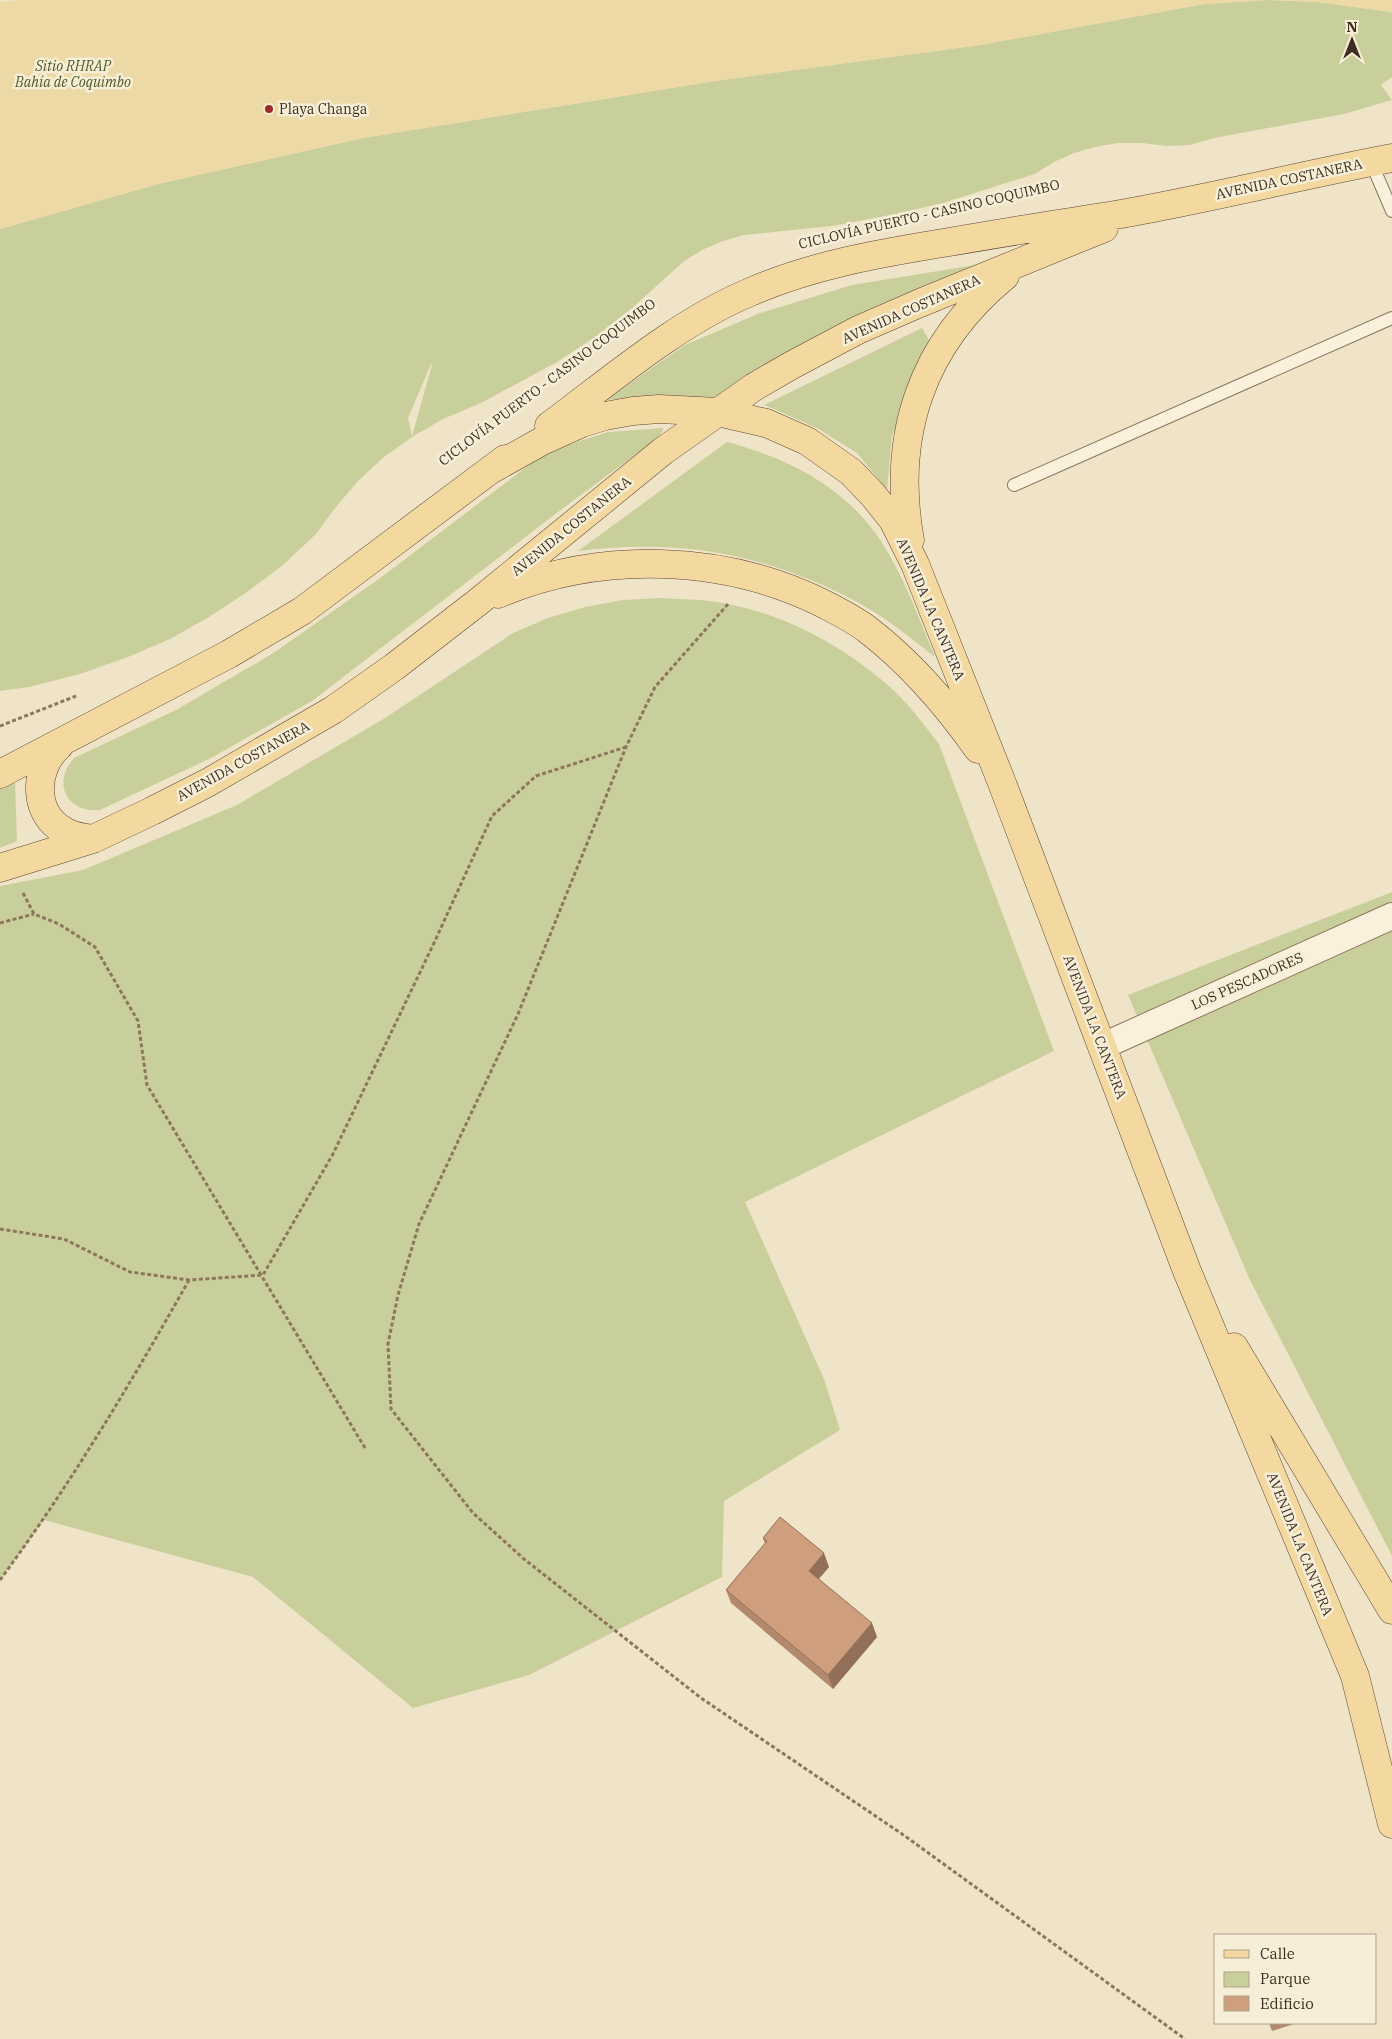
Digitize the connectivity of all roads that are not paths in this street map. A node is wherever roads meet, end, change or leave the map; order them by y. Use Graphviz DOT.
graph roads {
  1 [pos="1382,160"];
  2 [pos="1157,208"];
  3 [pos="1392,211"];
  4 [pos="1031,257"];
  5 [pos="1392,318"];
  6 [pos="718,412"];
  7 [pos="492,469"];
  8 [pos="1014,485"];
  9 [pos="915,564"];
  10 [pos="478,602"];
  11 [pos="71,738"];
  12 [pos="0,774"];
  13 [pos="1002,783"];
  14 [pos="93,839"];
  15 [pos="5,867"];
  16 [pos="1392,916"];
  17 [pos="1103,1046"];
  18 [pos="1188,1271"];
  19 [pos="1392,1610"];
  20 [pos="1392,1824"];
  1 -- 2 [label="main road, AVENIDA COSTANERA"];
  1 -- 3 [label="lane"];
  2 -- 4 [label="main road, AVENIDA COSTANERA"];
  2 -- 7 [label="main road, AVENIDA COSTANERA"];
  4 -- 6 [label="main road, AVENIDA COSTANERA"];
  4 -- 9 [label="main road"];
  5 -- 8 [label="lane"];
  6 -- 7 [label="main road, AVENIDA LA CANTERA"];
  6 -- 9 [label="main road, AVENIDA LA CANTERA"];
  6 -- 10 [label="main road, AVENIDA COSTANERA"];
  7 -- 11 [label="main road, AVENIDA COSTANERA"];
  9 -- 13 [label="main road, AVENIDA LA CANTERA"];
  10 -- 13 [label="main road, AVENIDA LA CANTERA"];
  10 -- 14 [label="main road, AVENIDA COSTANERA"];
  11 -- 12 [label="main road, AVENIDA COSTANERA"];
  11 -- 14 [label="main road"];
  13 -- 17 [label="main road, AVENIDA LA CANTERA"];
  14 -- 15 [label="main road, AVENIDA COSTANERA"];
  16 -- 17 [label="street, LOS PESCADORES"];
  17 -- 18 [label="main road, AVENIDA LA CANTERA"];
  18 -- 19 [label="main road, AVENIDA LA CANTERA"];
  18 -- 20 [label="main road, AVENIDA LA CANTERA"];
}
